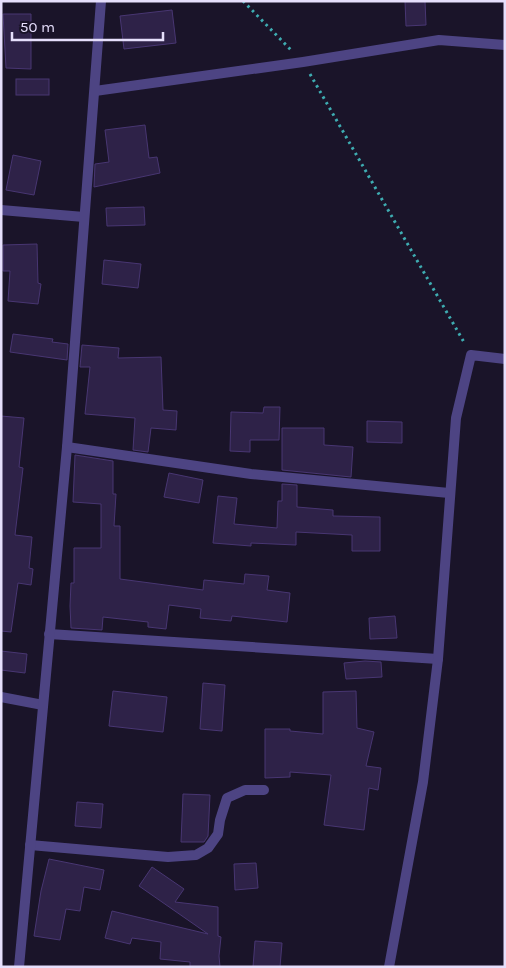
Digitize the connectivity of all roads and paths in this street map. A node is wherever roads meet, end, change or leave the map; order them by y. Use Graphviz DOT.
graph roads {
  1 [pos="101,1"];
  2 [pos="243,1"];
  3 [pos="505,45"];
  4 [pos="303,62"];
  5 [pos="96,91"];
  6 [pos="1,210"];
  7 [pos="84,217"];
  8 [pos="471,355"];
  9 [pos="505,359"];
  10 [pos="67,447"];
  11 [pos="449,493"];
  12 [pos="49,634"];
  13 [pos="438,659"];
  14 [pos="1,697"];
  15 [pos="43,705"];
  16 [pos="264,790"];
  17 [pos="30,845"];
  18 [pos="19,967"];
  19 [pos="389,967"];
  1 -- 5 [label="street"];
  2 -- 4 [label="path"];
  3 -- 4 [label="street"];
  4 -- 5 [label="street"];
  4 -- 8 [label="path"];
  5 -- 7 [label="street"];
  6 -- 7 [label="street"];
  7 -- 10 [label="street"];
  8 -- 9 [label="street"];
  8 -- 11 [label="street"];
  10 -- 11 [label="street"];
  10 -- 12 [label="street"];
  11 -- 13 [label="street"];
  12 -- 13 [label="street"];
  12 -- 15 [label="street"];
  13 -- 19 [label="street"];
  14 -- 15 [label="street"];
  15 -- 17 [label="street"];
  16 -- 17 [label="street"];
  17 -- 18 [label="street"];
}
